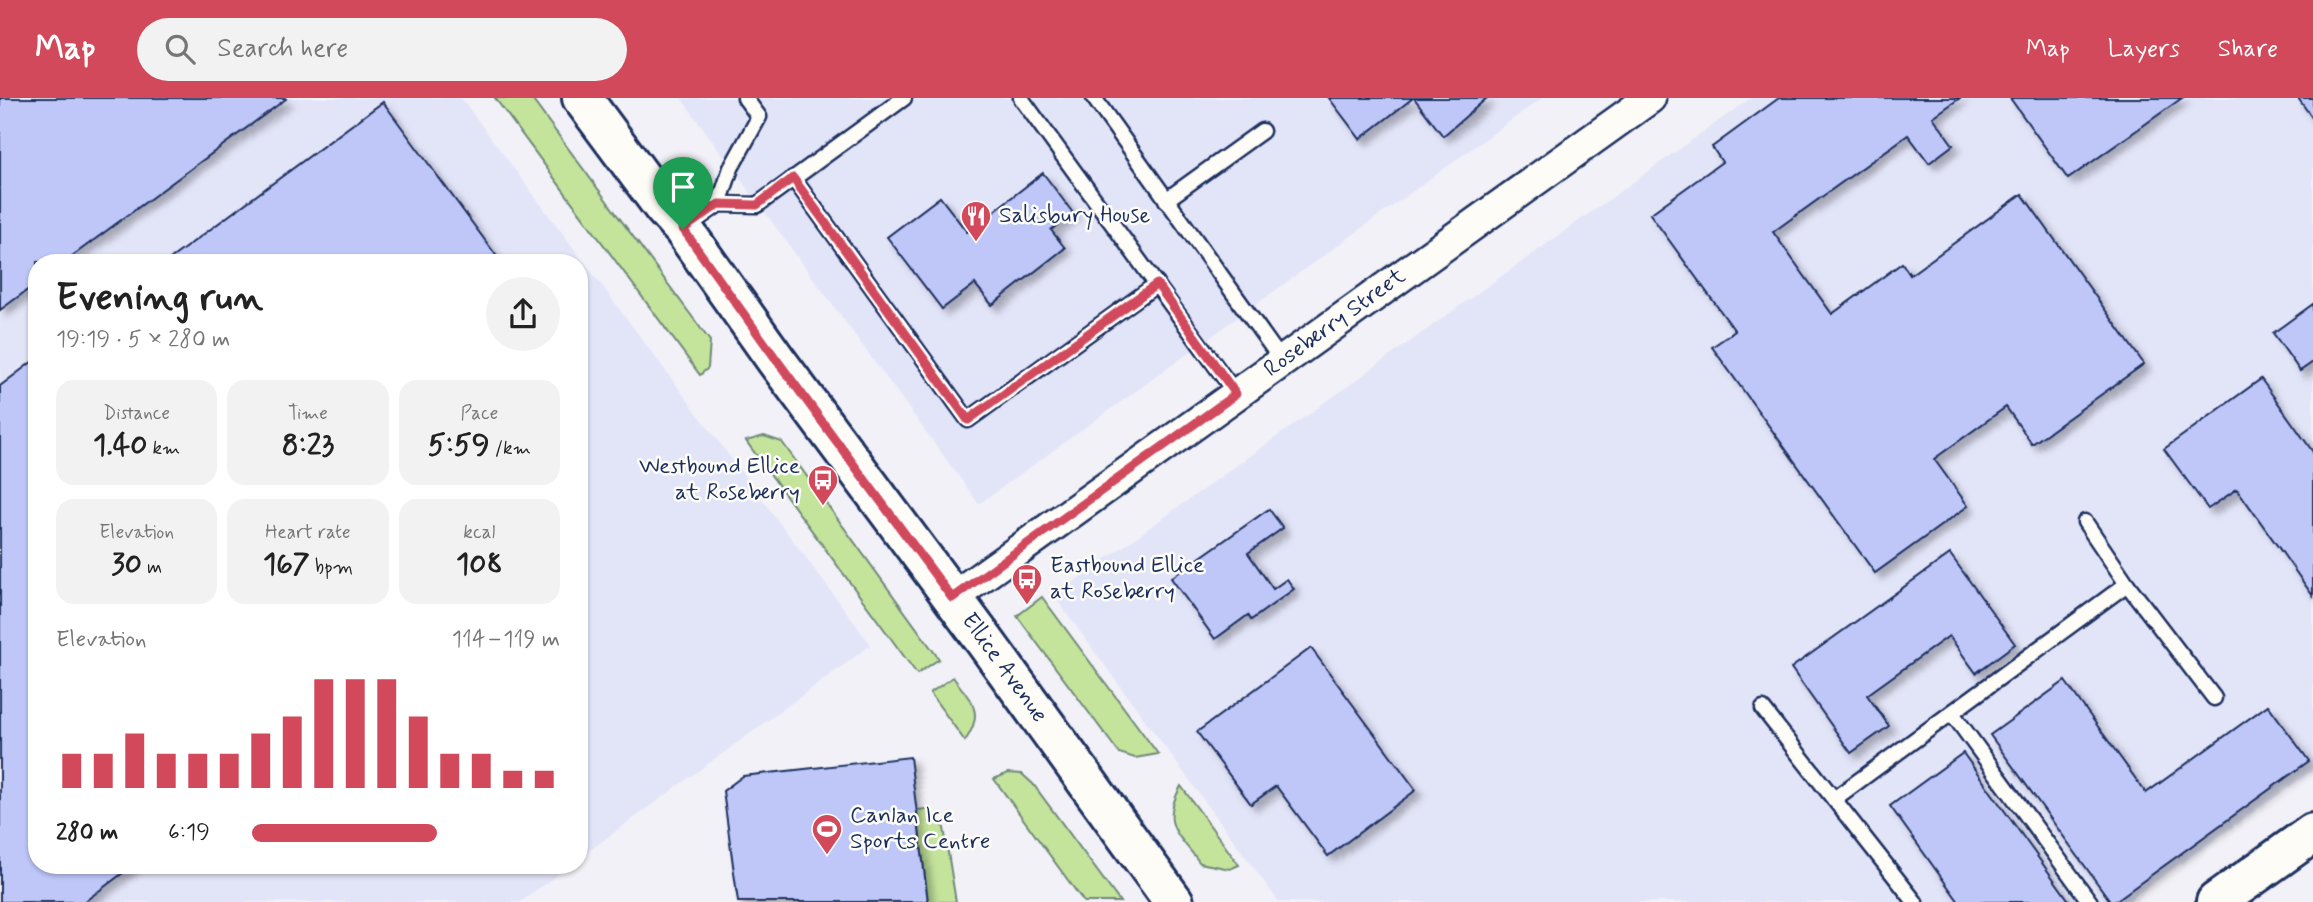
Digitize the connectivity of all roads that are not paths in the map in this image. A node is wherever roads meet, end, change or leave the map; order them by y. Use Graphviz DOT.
graph roads {
  1 [pos="582,98"];
  2 [pos="745,98"];
  3 [pos="904,98"];
  4 [pos="1021,98"];
  5 [pos="1094,98"];
  6 [pos="1650,98"];
  7 [pos="1262,131"];
  8 [pos="793,178"];
  9 [pos="1166,200"];
  10 [pos="719,204"];
  11 [pos="683,229"];
  12 [pos="1157,284"];
  13 [pos="1282,361"];
  14 [pos="1236,394"];
  15 [pos="2085,522"];
  16 [pos="2127,584"];
  17 [pos="952,598"];
  18 [pos="2214,698"];
  19 [pos="1763,709"];
  20 [pos="1952,713"];
  21 [pos="1835,799"];
  22 [pos="2313,833"];
  23 [pos="1174,902"];
  24 [pos="1915,902"];
  25 [pos="2090,902"];
  26 [pos="2216,902"];
  1 -- 11 [label="main road, Ellice Avenue"];
  2 -- 10 [label="lane"];
  3 -- 8 [label="lane"];
  4 -- 12 [label="lane"];
  5 -- 9 [label="lane"];
  6 -- 13 [label="street, Roseberry Street"];
  7 -- 9 [label="lane"];
  8 -- 10 [label="lane"];
  8 -- 12 [label="lane"];
  9 -- 13 [label="lane"];
  10 -- 11 [label="lane"];
  11 -- 17 [label="main road, Ellice Avenue"];
  12 -- 14 [label="lane"];
  13 -- 14 [label="street, Roseberry Street"];
  14 -- 17 [label="street, Roseberry Street"];
  15 -- 16 [label="lane"];
  16 -- 18 [label="lane"];
  16 -- 20 [label="lane"];
  17 -- 23 [label="main road, Ellice Avenue"];
  19 -- 21 [label="lane"];
  20 -- 21 [label="lane"];
  20 -- 25 [label="lane"];
  21 -- 24 [label="lane"];
  22 -- 26 [label="main road"];
}
